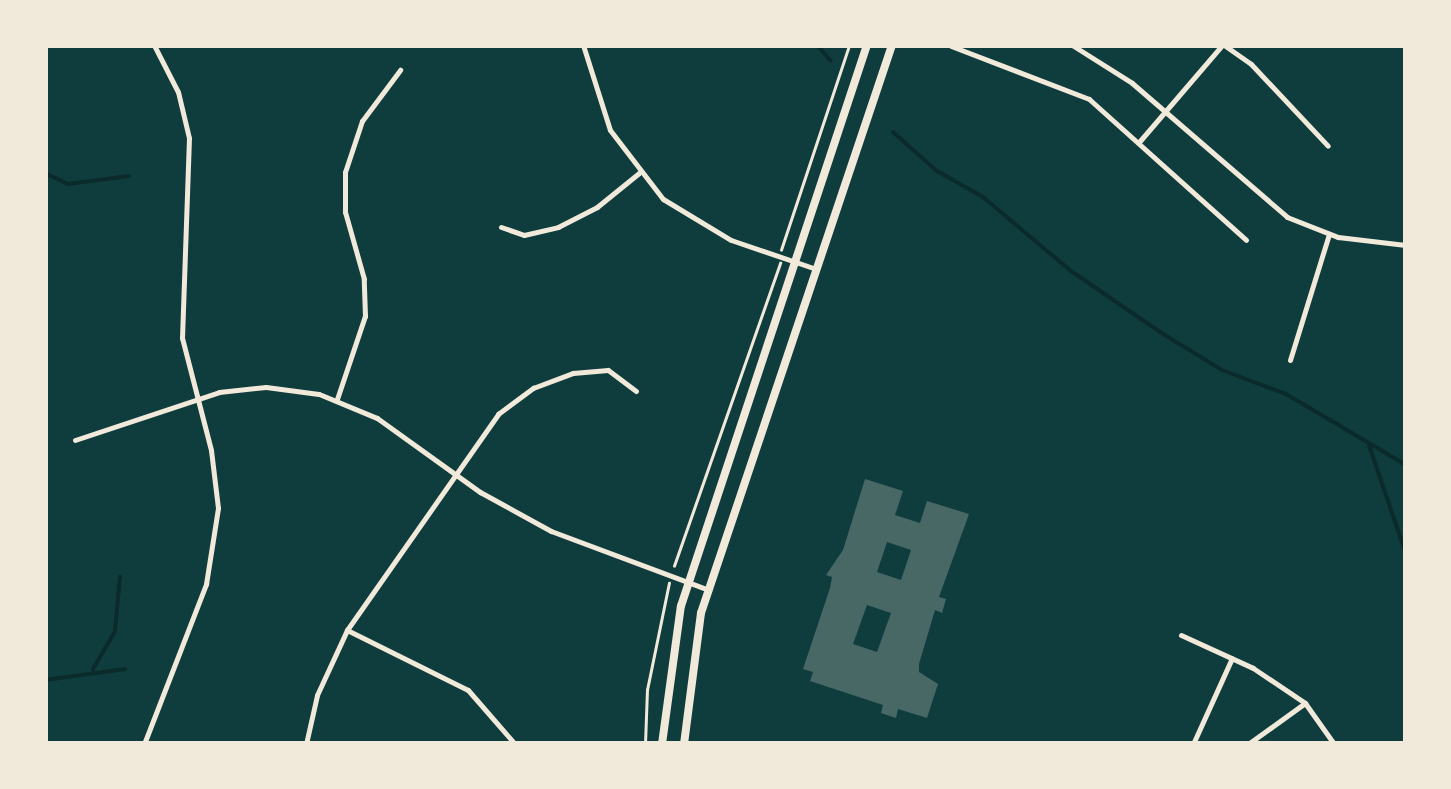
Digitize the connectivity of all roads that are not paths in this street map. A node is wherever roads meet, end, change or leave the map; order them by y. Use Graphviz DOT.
graph roads {
  1 [pos="154,45"];
  2 [pos="583,45"];
  3 [pos="868,45"];
  4 [pos="892,45"];
  5 [pos="1072,45"];
  6 [pos="1223,45"];
  7 [pos="951,46"];
  8 [pos="400,70"];
  9 [pos="1165,112"];
  10 [pos="1139,142"];
  11 [pos="1328,146"];
  12 [pos="638,173"];
  13 [pos="502,227"];
  14 [pos="1329,234"];
  15 [pos="1246,240"];
  16 [pos="1406,245"];
  17 [pos="795,262"];
  18 [pos="816,269"];
  19 [pos="1290,360"];
  20 [pos="636,391"];
  21 [pos="196,398"];
  22 [pos="336,398"];
  23 [pos="76,440"];
  24 [pos="451,472"];
  25 [pos="688,583"];
  26 [pos="708,590"];
  27 [pos="347,630"];
  28 [pos="1182,635"];
  29 [pos="1232,658"];
  30 [pos="1305,703"];
  31 [pos="144,744"];
  32 [pos="306,744"];
  33 [pos="515,744"];
  34 [pos="662,744"];
  35 [pos="684,744"];
  36 [pos="1193,744"];
  37 [pos="1248,744"];
  38 [pos="1334,744"];
  1 -- 21 [label="street"];
  2 -- 12 [label="street"];
  3 -- 17 [label="main road"];
  4 -- 18 [label="main road"];
  5 -- 9 [label="street"];
  6 -- 9 [label="street"];
  6 -- 11 [label="street"];
  7 -- 10 [label="street"];
  8 -- 22 [label="street"];
  9 -- 10 [label="street"];
  9 -- 14 [label="street"];
  10 -- 15 [label="street"];
  12 -- 13 [label="street"];
  12 -- 17 [label="street"];
  14 -- 16 [label="street"];
  14 -- 19 [label="street"];
  17 -- 18 [label="street"];
  17 -- 25 [label="main road"];
  18 -- 26 [label="main road"];
  20 -- 24 [label="street"];
  21 -- 22 [label="street"];
  21 -- 23 [label="street"];
  21 -- 31 [label="street"];
  22 -- 24 [label="street"];
  24 -- 25 [label="street"];
  24 -- 27 [label="street"];
  25 -- 26 [label="street"];
  25 -- 34 [label="main road"];
  26 -- 35 [label="main road"];
  27 -- 32 [label="street"];
  27 -- 33 [label="street"];
  28 -- 29 [label="street"];
  29 -- 30 [label="street"];
  29 -- 36 [label="street"];
  30 -- 37 [label="street"];
  30 -- 38 [label="street"];
}
